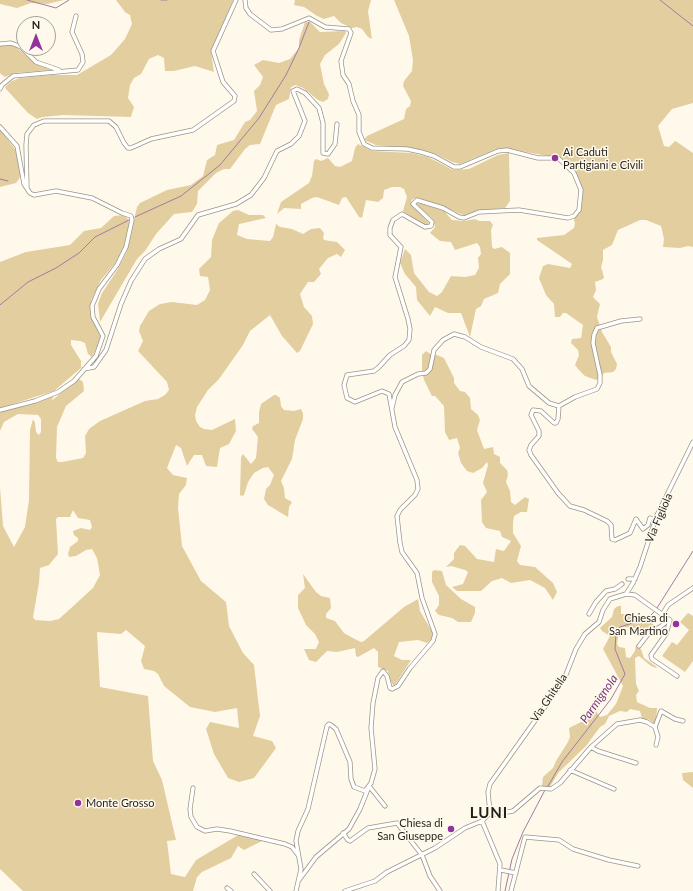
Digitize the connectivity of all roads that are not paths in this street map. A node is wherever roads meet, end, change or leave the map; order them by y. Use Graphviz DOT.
graph roads {
  1 [pos="236,0"];
  2 [pos="245,0"];
  3 [pos="76,16"];
  4 [pos="0,44"];
  5 [pos="62,70"];
  6 [pos="0,89"];
  7 [pos="337,124"];
  8 [pos="0,127"];
  9 [pos="28,189"];
  10 [pos="640,319"];
  11 [pos="84,369"];
  12 [pos="559,406"];
  13 [pos="0,410"];
  14 [pos="391,410"];
  15 [pos="693,442"];
  16 [pos="656,520"];
  17 [pos="635,579"];
  18 [pos="628,580"];
  19 [pos="622,584"];
  20 [pos="693,588"];
  21 [pos="626,594"];
  22 [pos="589,614"];
  23 [pos="662,615"];
  24 [pos="666,618"];
  25 [pos="639,646"];
  26 [pos="677,676"];
  27 [pos="683,721"];
  28 [pos="655,727"];
  29 [pos="656,745"];
  30 [pos="590,747"];
  31 [pos="636,763"];
  32 [pos="570,770"];
  33 [pos="368,787"];
  34 [pos="193,788"];
  35 [pos="614,789"];
  36 [pos="385,806"];
  37 [pos="490,813"];
  38 [pos="482,821"];
  39 [pos="343,833"];
  40 [pos="422,855"];
  41 [pos="299,856"];
  42 [pos="638,866"];
  43 [pos="502,870"];
  44 [pos="515,873"];
  45 [pos="254,874"];
  46 [pos="299,880"];
  47 [pos="270,891"];
  48 [pos="296,891"];
  49 [pos="345,891"];
  50 [pos="440,891"];
  51 [pos="498,891"];
  52 [pos="512,891"];
  1 -- 9 [label="street"];
  2 -- 14 [label="street"];
  3 -- 5 [label="street"];
  4 -- 5 [label="street"];
  5 -- 6 [label="street"];
  7 -- 11 [label="street"];
  8 -- 9 [label="street"];
  9 -- 11 [label="street"];
  10 -- 12 [label="street"];
  11 -- 13 [label="street"];
  12 -- 14 [label="street"];
  12 -- 16 [label="street"];
  14 -- 33 [label="street"];
  15 -- 16 [label="street, Via Figliola"];
  16 -- 17 [label="street, Via Figliola"];
  17 -- 18 [label="street"];
  17 -- 21 [label="street, Via Figliola"];
  19 -- 22 [label="street"];
  20 -- 23 [label="street"];
  21 -- 23 [label="street"];
  21 -- 37 [label="street, Via Ghitella"];
  23 -- 24 [label="street"];
  24 -- 25 [label="street"];
  24 -- 26 [label="street"];
  27 -- 28 [label="street"];
  28 -- 29 [label="street"];
  28 -- 30 [label="street"];
  30 -- 31 [label="street"];
  30 -- 32 [label="street"];
  32 -- 35 [label="street"];
  32 -- 37 [label="street"];
  33 -- 36 [label="street"];
  33 -- 39 [label="street"];
  33 -- 41 [label="street"];
  34 -- 41 [label="street"];
  37 -- 38 [label="street"];
  38 -- 40 [label="street"];
  38 -- 43 [label="street"];
  39 -- 40 [label="street"];
  39 -- 46 [label="street"];
  40 -- 49 [label="street"];
  40 -- 50 [label="street"];
  41 -- 46 [label="street"];
  42 -- 44 [label="street"];
  43 -- 44 [label="street"];
  43 -- 51 [label="street"];
  44 -- 52 [label="street"];
  45 -- 47 [label="street"];
  46 -- 48 [label="street"];
}
